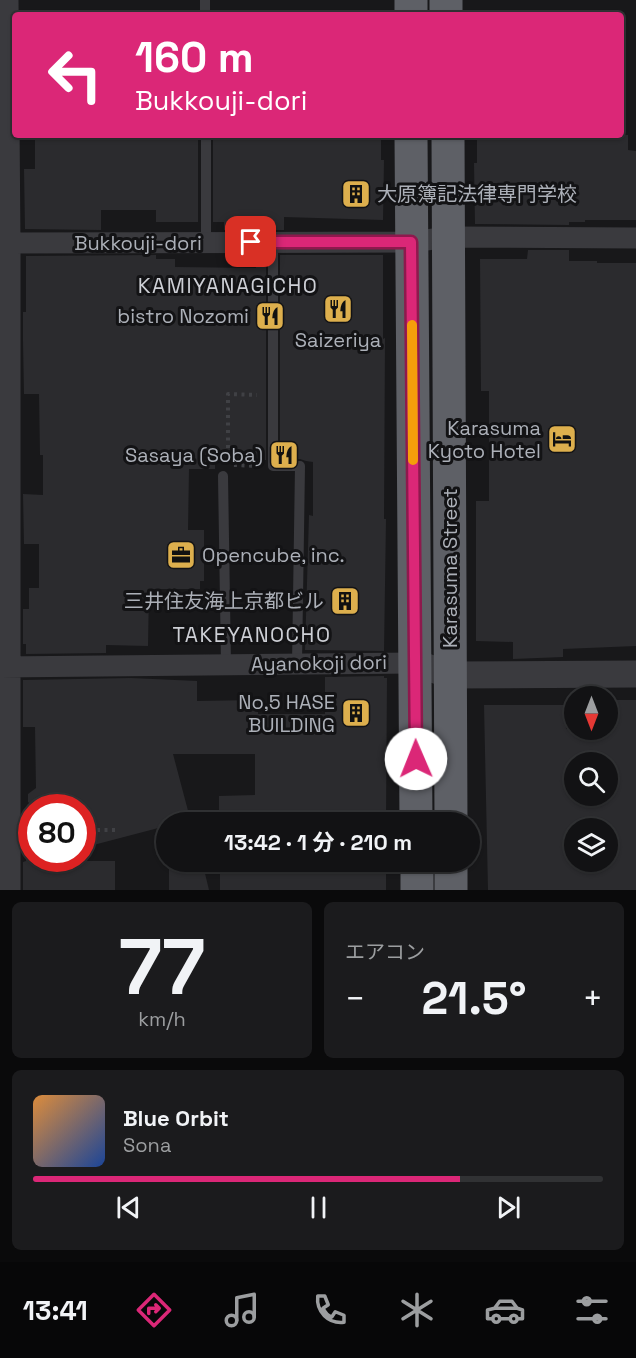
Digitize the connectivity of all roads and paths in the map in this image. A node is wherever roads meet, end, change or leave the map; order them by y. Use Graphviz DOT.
graph roads {
  1 [pos="8,0"];
  2 [pos="206,138"];
  3 [pos="411,138"];
  4 [pos="448,138"];
  5 [pos="449,237"];
  6 [pos="636,238"];
  7 [pos="273,242"];
  8 [pos="411,242"];
  9 [pos="5,243"];
  10 [pos="206,243"];
  11 [pos="273,395"];
  12 [pos="273,466"];
  13 [pos="223,476"];
  14 [pos="415,663"];
  15 [pos="226,664"];
  16 [pos="297,664"];
  17 [pos="5,667"];
  18 [pos="636,674"];
  19 [pos="450,675"];
  20 [pos="416,812"];
  21 [pos="451,812"];
  22 [pos="96,830"];
  23 [pos="115,830"];
  24 [pos="417,872"];
  25 [pos="451,872"];
  26 [pos="10,890"];
  27 [pos="417,890"];
  28 [pos="451,890"];
  1 -- 9 [label="street"];
  2 -- 10 [label="lane"];
  3 -- 8 [label="highway, Karasuma Street"];
  4 -- 5 [label="highway, Karasuma Street"];
  5 -- 6 [label="street, Bukkouji-dori"];
  5 -- 8 [label="street, Bukkouji-dori"];
  5 -- 19 [label="highway, Karasuma Street"];
  7 -- 8 [label="street, Bukkouji-dori"];
  7 -- 10 [label="street, Bukkouji-dori"];
  7 -- 11 [label="lane"];
  8 -- 14 [label="highway, Karasuma Street"];
  9 -- 10 [label="street, Bukkouji-dori"];
  9 -- 17 [label="street"];
  11 -- 12 [label="lane"];
  11 -- 12 [label="path"];
  12 -- 16 [label="lane"];
  13 -- 15 [label="lane"];
  14 -- 16 [label="street, Ayanokoji dori"];
  14 -- 19 [label="street, Ayanokoji dori"];
  14 -- 20 [label="highway, Karasuma Street"];
  15 -- 16 [label="street, Ayanokoji dori"];
  15 -- 17 [label="street, Ayanokoji dori"];
  17 -- 26 [label="street"];
  18 -- 19 [label="street, Ayanokoji dori"];
  19 -- 21 [label="highway, Karasuma Street"];
  22 -- 23 [label="path"];
  24 -- 27 [label="highway"];
  25 -- 28 [label="highway"];
}
